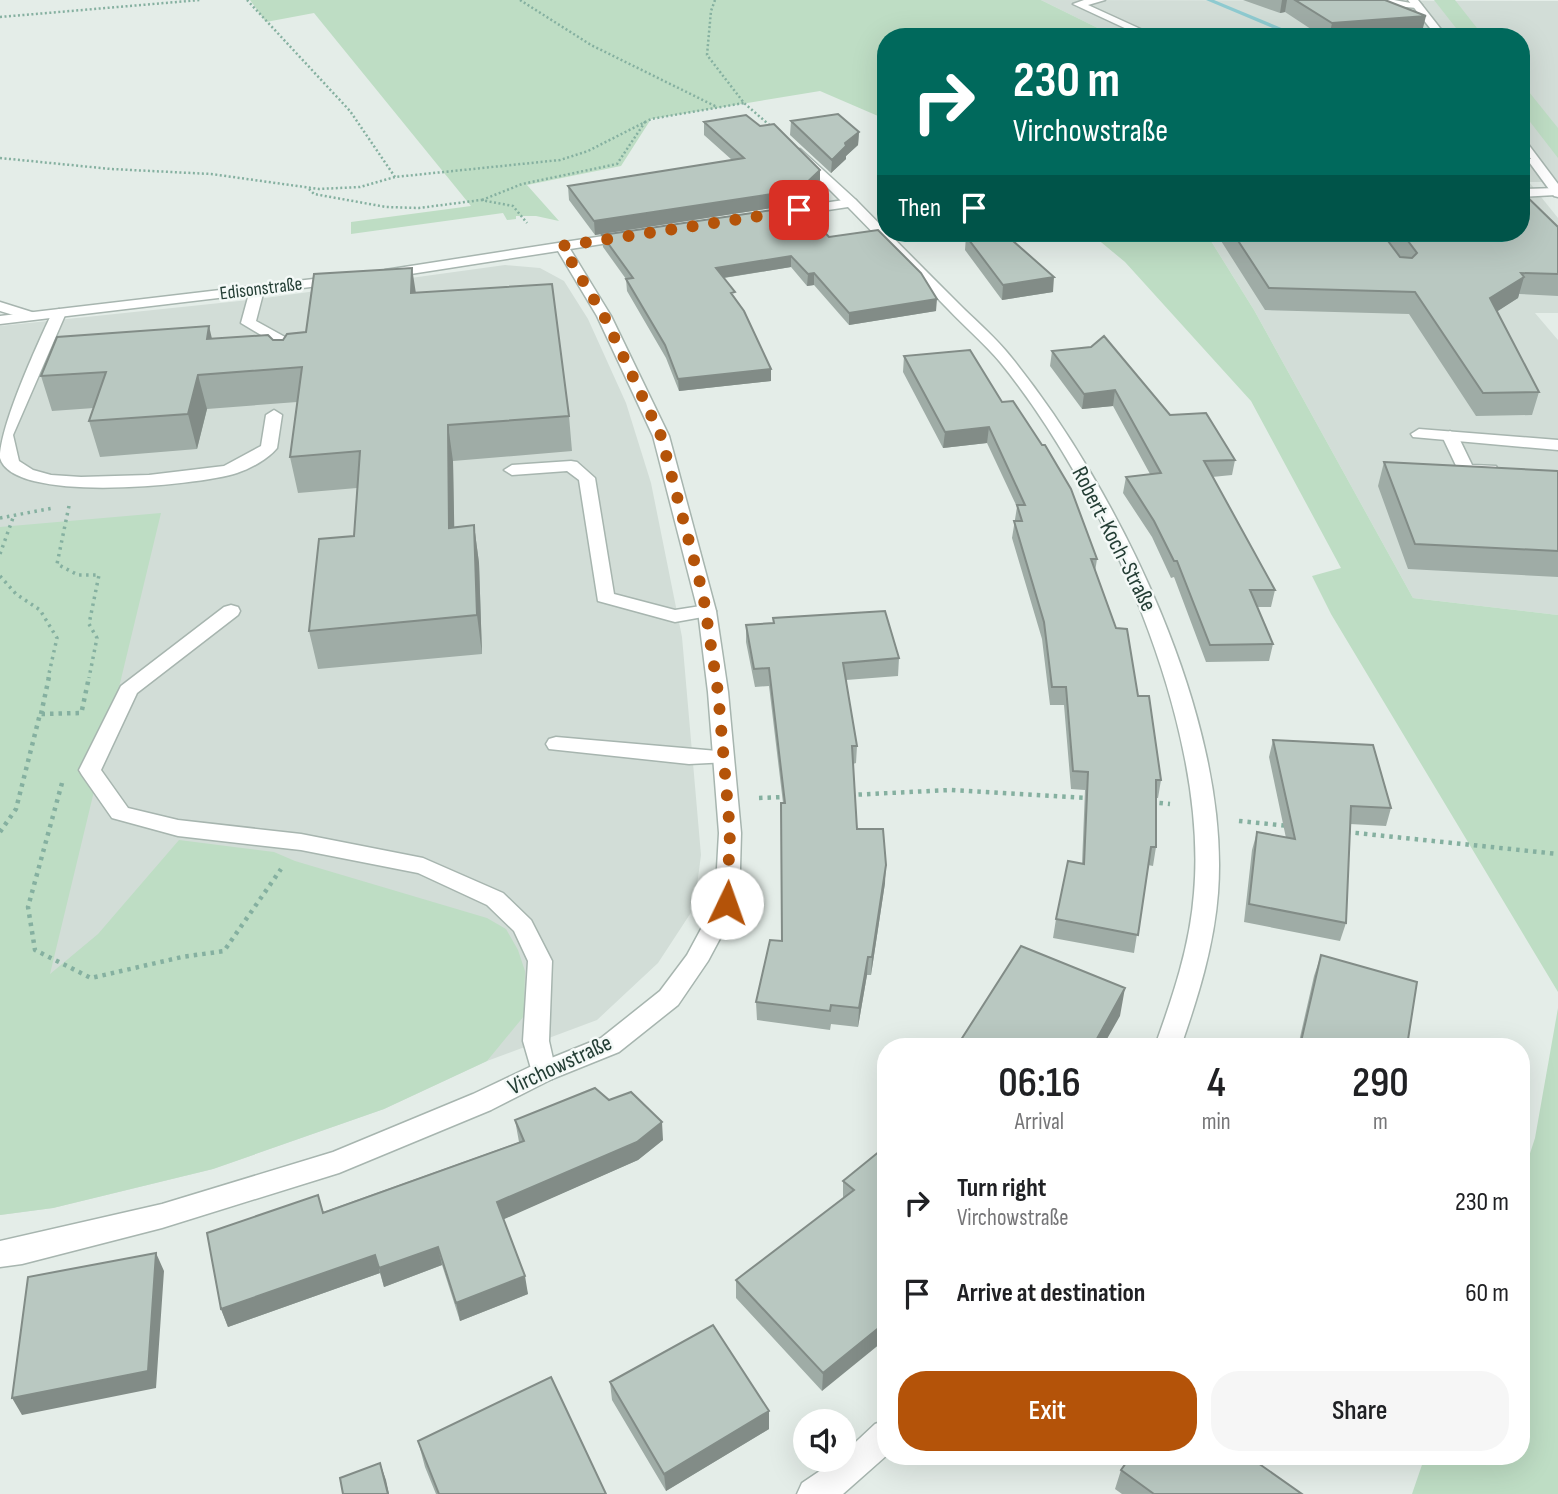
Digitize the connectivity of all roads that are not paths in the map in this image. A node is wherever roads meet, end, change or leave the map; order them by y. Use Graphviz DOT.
graph roads {
  1 [pos="1100,0"];
  2 [pos="1362,0"];
  3 [pos="1415,3"];
  4 [pos="1133,28"];
  5 [pos="1435,28"];
  6 [pos="780,134"];
  7 [pos="1530,155"];
  8 [pos="1557,192"];
  9 [pos="1530,193"];
  10 [pos="851,202"];
  11 [pos="755,217"];
  12 [pos="877,229"];
  13 [pos="645,233"];
  14 [pos="890,242"];
  15 [pos="562,246"];
  16 [pos="257,290"];
  17 [pos="0,306"];
  18 [pos="59,313"];
  19 [pos="30,316"];
  20 [pos="0,320"];
  21 [pos="285,368"];
  22 [pos="274,415"];
  23 [pos="1419,434"];
  24 [pos="1450,436"];
  25 [pos="1558,445"];
  26 [pos="512,470"];
  27 [pos="1504,471"];
  28 [pos="231,611"];
  29 [pos="707,611"];
  30 [pos="556,744"];
  31 [pos="722,757"];
  32 [pos="1171,1038"];
  33 [pos="543,1072"];
  34 [pos="0,1254"];
  35 [pos="877,1443"];
  36 [pos="813,1494"];
  1 -- 4 [label="street"];
  2 -- 3 [label="street"];
  3 -- 5 [label="street"];
  6 -- 10 [label="street, Robert-Koch-Straße"];
  7 -- 8 [label="street"];
  8 -- 9 [label="street"];
  10 -- 11 [label="street"];
  10 -- 12 [label="street, Robert-Koch-Straße"];
  13 -- 15 [label="street"];
  14 -- 32 [label="street, Robert-Koch-Straße"];
  15 -- 16 [label="street, Edisonstraße"];
  15 -- 29 [label="street, Virchowstraße"];
  16 -- 18 [label="street, Edisonstraße"];
  16 -- 21 [label="street"];
  17 -- 19 [label="street"];
  18 -- 19 [label="street, Edisonstraße"];
  18 -- 22 [label="street"];
  19 -- 20 [label="street, Edisonstraße"];
  23 -- 24 [label="street"];
  24 -- 25 [label="street"];
  24 -- 27 [label="street"];
  26 -- 29 [label="street"];
  28 -- 33 [label="street"];
  29 -- 31 [label="street, Virchowstraße"];
  30 -- 31 [label="street"];
  31 -- 33 [label="street, Virchowstraße"];
  33 -- 34 [label="street, Virchowstraße"];
  35 -- 36 [label="street"];
}
